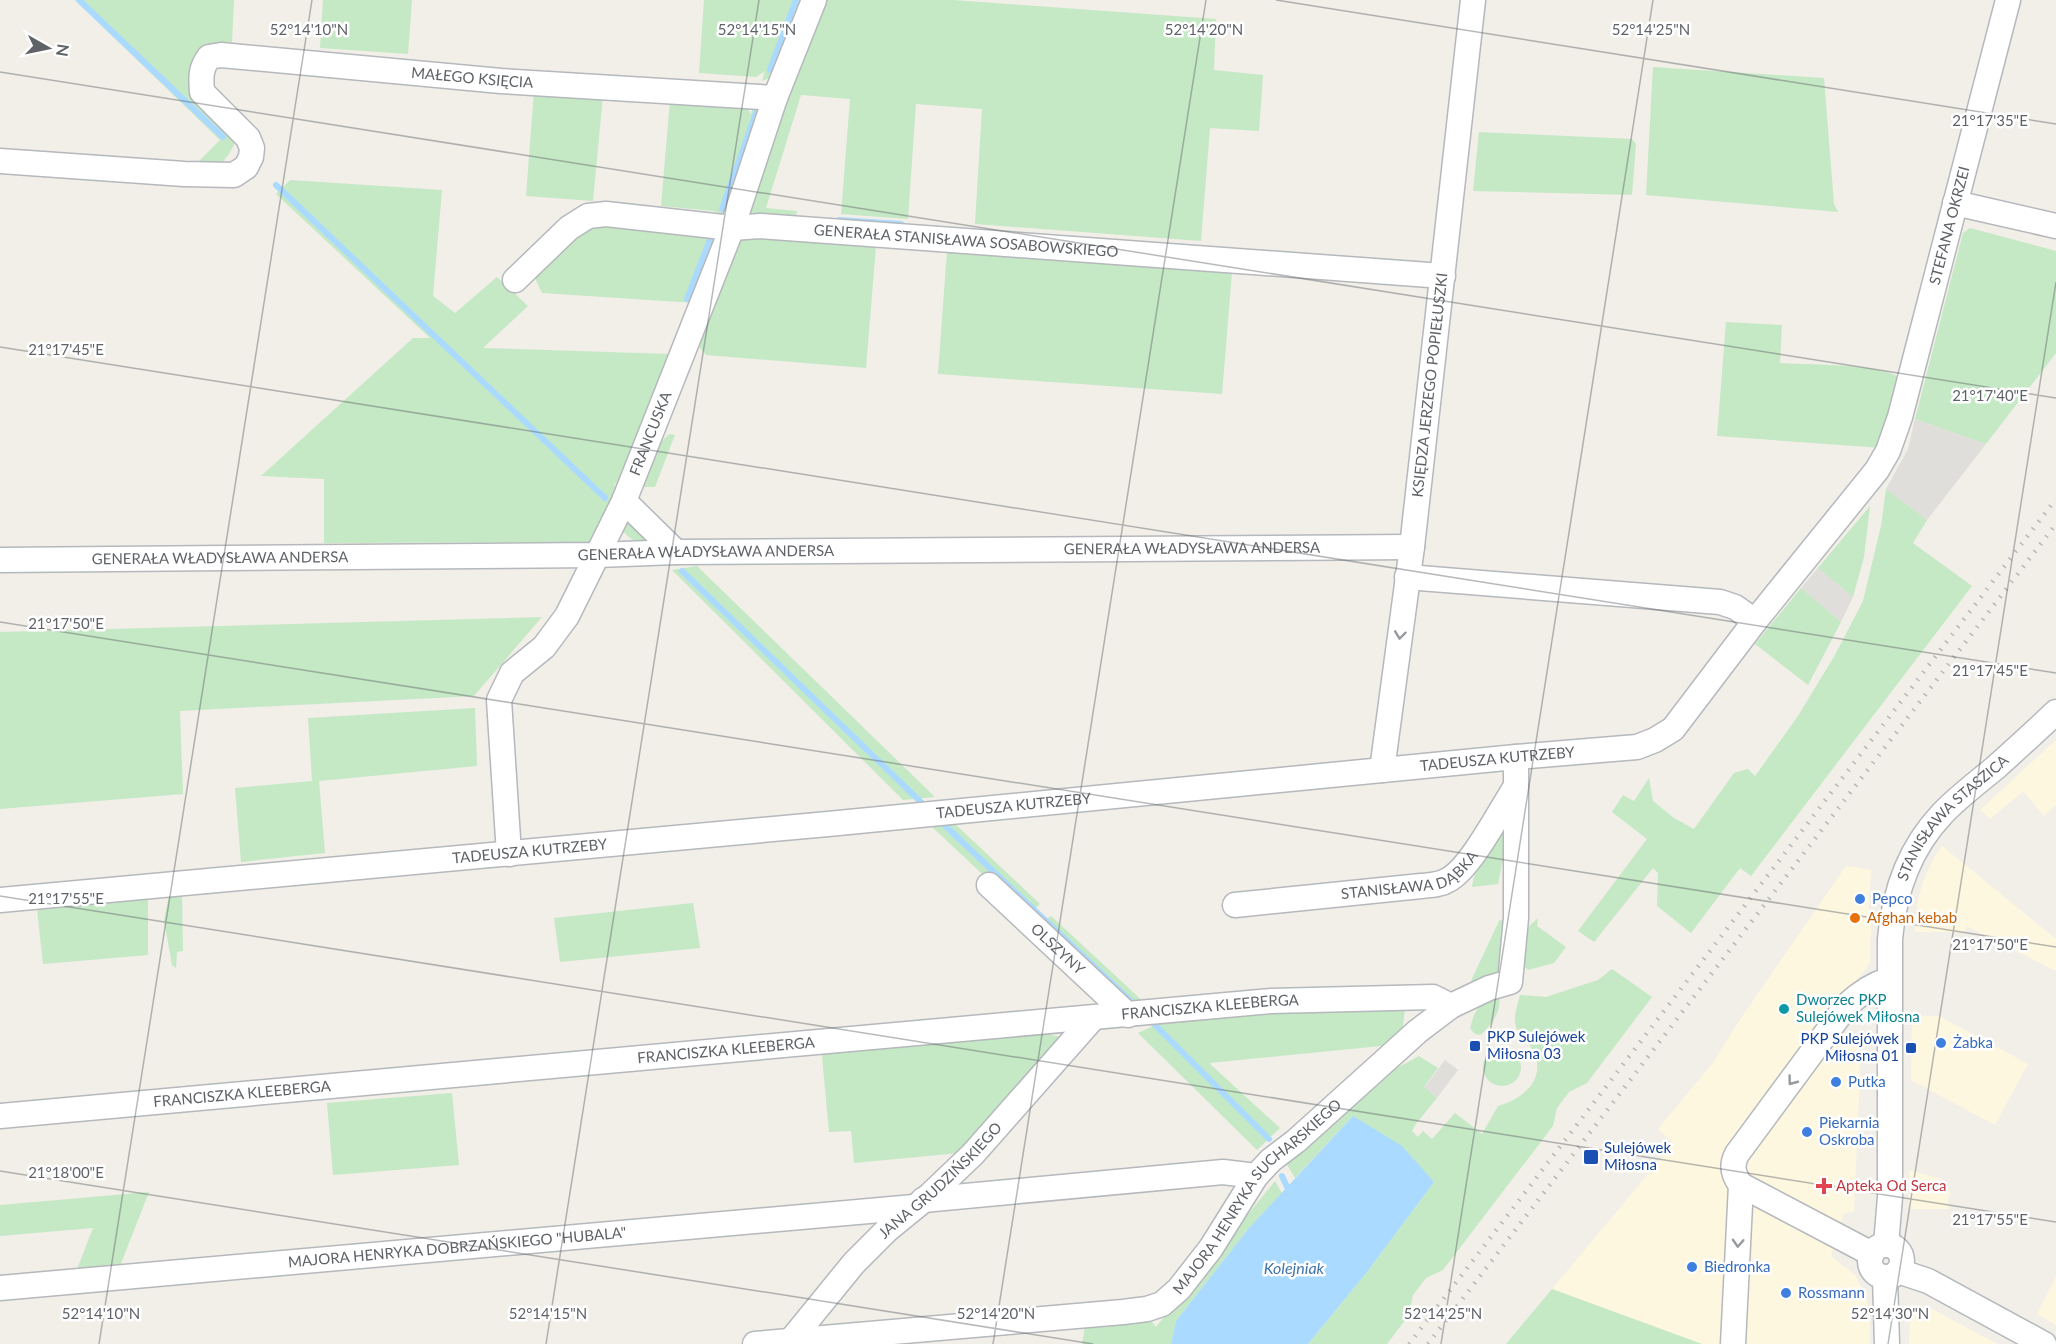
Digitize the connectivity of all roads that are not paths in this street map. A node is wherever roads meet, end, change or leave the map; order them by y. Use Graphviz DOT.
graph roads {
  1 [pos="814,0"];
  2 [pos="1473,0"];
  3 [pos="2007,0"];
  4 [pos="775,98"];
  5 [pos="0,161"];
  6 [pos="1955,203"];
  7 [pos="2056,226"];
  8 [pos="732,228"];
  9 [pos="1443,276"];
  10 [pos="515,280"];
  11 [pos="1888,451"];
  12 [pos="624,501"];
  13 [pos="1412,547"];
  14 [pos="676,552"];
  15 [pos="597,555"];
  16 [pos="0,560"];
  17 [pos="1407,577"];
  18 [pos="1755,621"];
  19 [pos="2056,712"];
  20 [pos="1516,757"];
  21 [pos="1382,770"];
  22 [pos="1516,786"];
  23 [pos="509,854"];
  24 [pos="989,885"];
  25 [pos="0,900"];
  26 [pos="1235,905"];
  27 [pos="1888,980"];
  28 [pos="1451,1006"];
  29 [pos="1128,1015"];
  30 [pos="1093,1018"];
  31 [pos="0,1116"];
  32 [pos="1256,1176"];
  33 [pos="1741,1185"];
  34 [pos="918,1203"];
  35 [pos="1879,1250"];
  36 [pos="1892,1274"];
  37 [pos="0,1288"];
  38 [pos="789,1342"];
  39 [pos="754,1344"];
  40 [pos="1733,1344"];
  41 [pos="1887,1344"];
  42 [pos="2044,1344"];
  1 -- 4 [label="street, FRANCUSKA"];
  2 -- 9 [label="street, KSIĘDZA JERZEGO POPIEŁUSZKI"];
  3 -- 6 [label="street, STEFANA OKRZEI"];
  4 -- 5 [label="street, MAŁEGO KSIĘCIA"];
  4 -- 8 [label="street, FRANCUSKA"];
  6 -- 7 [label="street"];
  6 -- 11 [label="street, STEFANA OKRZEI"];
  8 -- 9 [label="street, GENERAŁA STANISŁAWA SOSABOWSKIEGO"];
  8 -- 10 [label="street, GENERAŁA STANISŁAWA SOSABOWSKIEGO"];
  8 -- 12 [label="street, FRANCUSKA"];
  9 -- 13 [label="street, KSIĘDZA JERZEGO POPIEŁUSZKI"];
  11 -- 18 [label="street, TADEUSZA KUTRZEBY"];
  12 -- 14 [label="street"];
  12 -- 15 [label="street, FRANCUSKA"];
  13 -- 14 [label="street, GENERAŁA WŁADYSŁAWA ANDERSA"];
  13 -- 17 [label="street, KSIĘDZA JERZEGO POPIEŁUSZKI"];
  14 -- 15 [label="street, GENERAŁA WŁADYSŁAWA ANDERSA"];
  15 -- 16 [label="street, GENERAŁA WŁADYSŁAWA ANDERSA"];
  15 -- 23 [label="street, FRANCUSKA"];
  17 -- 18 [label="street"];
  17 -- 21 [label="street, KSIĘDZA JERZEGO POPIEŁUSZKI, one-way"];
  18 -- 20 [label="street, TADEUSZA KUTRZEBY"];
  19 -- 27 [label="street, STANISŁAWA STASZICA"];
  20 -- 21 [label="street, TADEUSZA KUTRZEBY"];
  20 -- 22 [label="street"];
  21 -- 23 [label="street, TADEUSZA KUTRZEBY"];
  22 -- 26 [label="street, STANISŁAWA DĄBKA"];
  22 -- 28 [label="street, MAJORA HENRYKA SUCHARSKIEGO"];
  23 -- 25 [label="street, TADEUSZA KUTRZEBY"];
  24 -- 29 [label="street, OLSZYNY"];
  27 -- 33 [label="street, one-way"];
  27 -- 35 [label="street, STANISŁAWA STASZICA"];
  28 -- 29 [label="street, FRANCISZKA KLEEBERGA"];
  28 -- 32 [label="street, MAJORA HENRYKA SUCHARSKIEGO"];
  29 -- 30 [label="street, FRANCISZKA KLEEBERGA"];
  30 -- 31 [label="street, FRANCISZKA KLEEBERGA"];
  30 -- 34 [label="street, JANA GRUDZIŃSKIEGO"];
  32 -- 34 [label="street, MAJORA HENRYKA DOBRZAŃSKIEGO \"HUBALA\""];
  32 -- 38 [label="street, MAJORA HENRYKA SUCHARSKIEGO"];
  33 -- 35 [label="street"];
  33 -- 40 [label="street, one-way"];
  34 -- 37 [label="street, MAJORA HENRYKA DOBRZAŃSKIEGO \"HUBALA\""];
  34 -- 38 [label="street, JANA GRUDZIŃSKIEGO"];
  35 -- 36 [label="street"];
  36 -- 41 [label="street"];
  36 -- 42 [label="street"];
  38 -- 39 [label="street, MAJORA HENRYKA SUCHARSKIEGO"];
}
